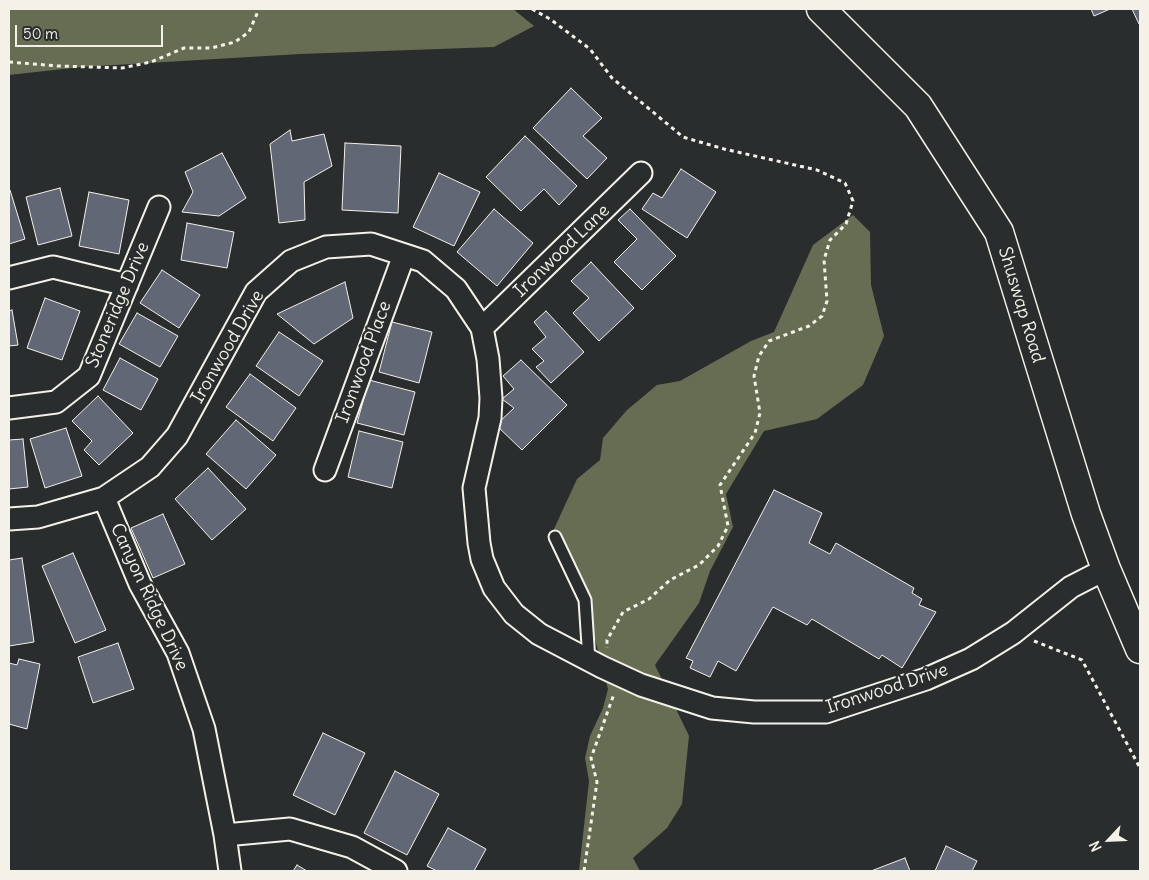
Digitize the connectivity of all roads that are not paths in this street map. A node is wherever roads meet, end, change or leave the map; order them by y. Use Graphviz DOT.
graph roads {
  1 [pos="820,9"];
  2 [pos="641,173"];
  3 [pos="159,208"];
  4 [pos="404,255"];
  5 [pos="9,278"];
  6 [pos="127,285"];
  7 [pos="482,328"];
  8 [pos="9,408"];
  9 [pos="325,470"];
  10 [pos="104,498"];
  11 [pos="9,519"];
  12 [pos="555,537"];
  13 [pos="1106,569"];
  14 [pos="1140,649"];
  15 [pos="589,661"];
  16 [pos="225,835"];
  17 [pos="230,871"];
  18 [pos="396,871"];
  1 -- 13 [label="street, Shuswap Road"];
  2 -- 7 [label="street, Ironwood Lane"];
  3 -- 6 [label="street, Stoneridge Drive"];
  4 -- 7 [label="street, Ironwood Drive"];
  4 -- 9 [label="street, Ironwood Place"];
  4 -- 10 [label="street, Ironwood Drive"];
  5 -- 6 [label="street"];
  6 -- 8 [label="street, Stoneridge Drive"];
  7 -- 15 [label="street, Ironwood Drive"];
  10 -- 11 [label="street, Ironwood Drive"];
  10 -- 16 [label="street, Canyon Ridge Drive"];
  12 -- 15 [label="lane"];
  13 -- 14 [label="street, Shuswap Road"];
  13 -- 15 [label="street, Ironwood Drive"];
  16 -- 17 [label="street, Canyon Ridge Drive"];
  16 -- 18 [label="street"];
}
